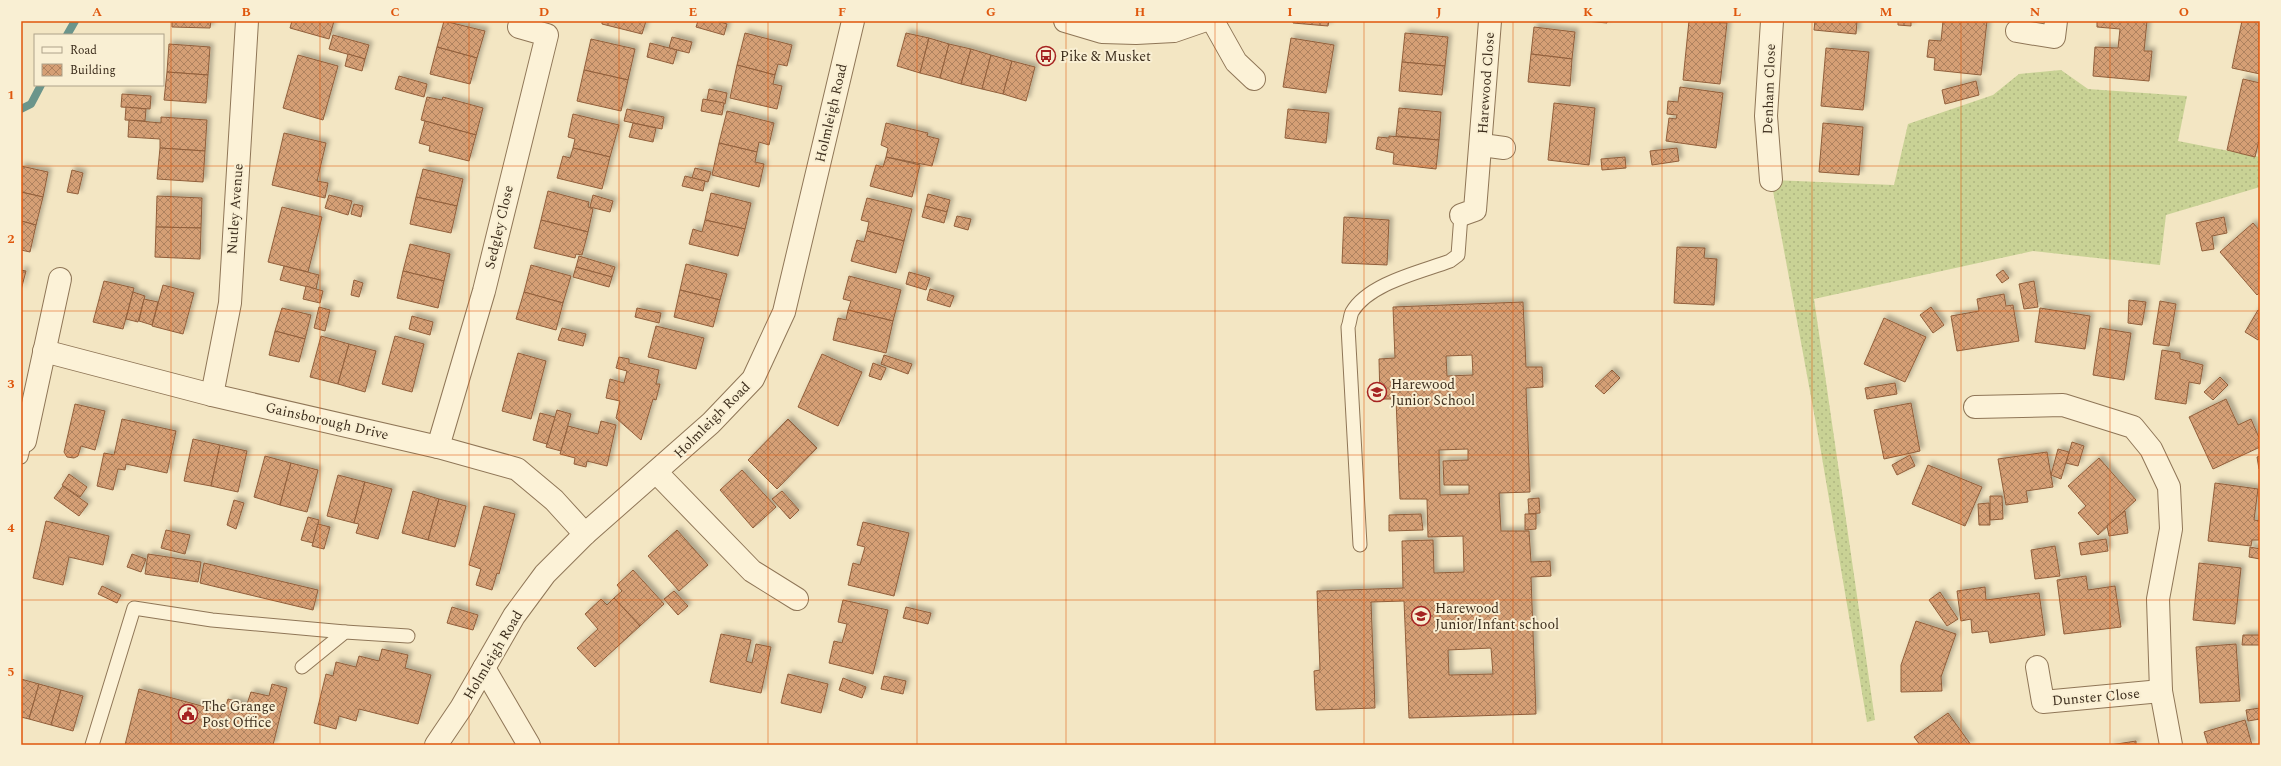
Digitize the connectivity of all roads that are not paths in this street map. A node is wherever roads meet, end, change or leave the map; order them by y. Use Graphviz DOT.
graph roads {
  1 [pos="247,21"];
  2 [pos="853,21"];
  3 [pos="1065,21"];
  4 [pos="1203,21"];
  5 [pos="1213,21"];
  6 [pos="1490,21"];
  7 [pos="1772,21"];
  8 [pos="2056,21"];
  9 [pos="520,27"];
  10 [pos="2017,32"];
  11 [pos="1254,79"];
  12 [pos="1482,145"];
  13 [pos="1504,148"];
  14 [pos="1770,180"];
  15 [pos="1461,215"];
  16 [pos="60,279"];
  17 [pos="44,352"];
  18 [pos="212,395"];
  19 [pos="1976,407"];
  20 [pos="438,446"];
  21 [pos="23,449"];
  22 [pos="657,473"];
  23 [pos="585,534"];
  24 [pos="1360,545"];
  25 [pos="797,599"];
  26 [pos="345,632"];
  27 [pos="408,636"];
  28 [pos="302,667"];
  29 [pos="2037,667"];
  30 [pos="484,668"];
  31 [pos="2161,691"];
  32 [pos="92,745"];
  33 [pos="436,745"];
  34 [pos="529,745"];
  35 [pos="2171,745"];
  1 -- 18 [label="street, Nutley Avenue"];
  2 -- 22 [label="street, Holmleigh Road"];
  3 -- 4 [label="street"];
  5 -- 11 [label="street"];
  6 -- 12 [label="street, Harewood Close"];
  7 -- 14 [label="street, Denham Close"];
  8 -- 10 [label="street"];
  9 -- 20 [label="street, Sedgley Close"];
  12 -- 13 [label="street, Harewood Close"];
  12 -- 15 [label="street, Harewood Close"];
  15 -- 24 [label="lane"];
  16 -- 17 [label="street"];
  17 -- 18 [label="street, Gainsborough Drive"];
  17 -- 21 [label="street"];
  18 -- 20 [label="street, Gainsborough Drive"];
  19 -- 31 [label="street, Dunster Close"];
  20 -- 23 [label="street, Gainsborough Drive"];
  22 -- 23 [label="street, Holmleigh Road"];
  22 -- 25 [label="street"];
  23 -- 30 [label="street, Holmleigh Road"];
  26 -- 27 [label="lane"];
  26 -- 28 [label="lane"];
  26 -- 32 [label="lane"];
  29 -- 31 [label="street, Dunster Close"];
  30 -- 33 [label="street, Holmleigh Road"];
  30 -- 34 [label="street"];
  31 -- 35 [label="street, Dunster Close"];
}
